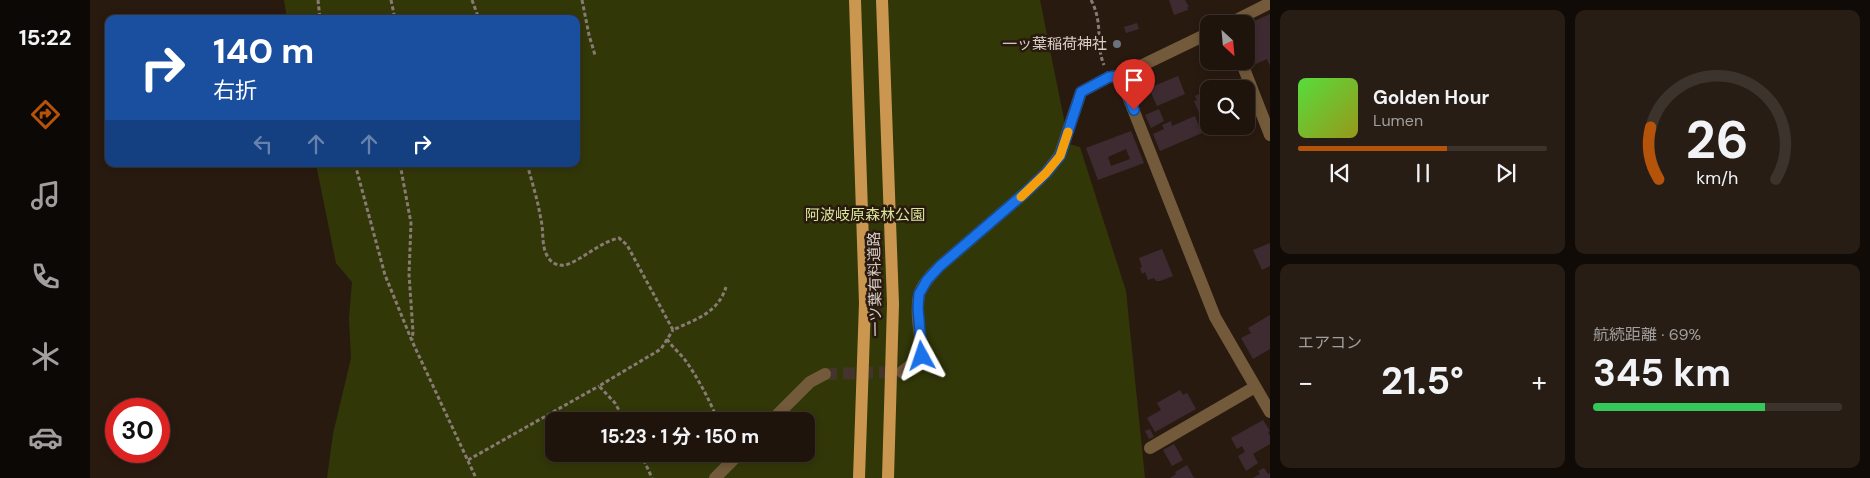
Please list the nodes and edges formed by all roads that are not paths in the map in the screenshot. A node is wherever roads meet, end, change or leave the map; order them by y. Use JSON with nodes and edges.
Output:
{"nodes":[{"id":1,"x":856,"y":0,"type":"edge"},
{"id":2,"x":882,"y":0,"type":"edge"},
{"id":3,"x":1270,"y":3,"type":"edge"},
{"id":4,"x":1246,"y":15,"type":"edge"},
{"id":5,"x":1200,"y":37,"type":"edge"},
{"id":6,"x":1244,"y":70,"type":"edge"},
{"id":7,"x":1115,"y":76,"type":"junction"},
{"id":8,"x":1270,"y":136,"type":"edge"},
{"id":9,"x":902,"y":372,"type":"tunnel mouth"},
{"id":10,"x":825,"y":374,"type":"tunnel mouth"},
{"id":11,"x":1255,"y":387,"type":"junction"},
{"id":12,"x":780,"y":412,"type":"edge"},
{"id":13,"x":1270,"y":412,"type":"edge"},
{"id":14,"x":1150,"y":448,"type":"dead end"},
{"id":15,"x":731,"y":462,"type":"edge"},
{"id":16,"x":889,"y":463,"type":"junction"},
{"id":17,"x":715,"y":478,"type":"edge"},
{"id":18,"x":858,"y":478,"type":"edge"},
{"id":19,"x":888,"y":478,"type":"edge"},
{"id":20,"x":895,"y":478,"type":"edge"}],
"edges":[{"from":1,"to":18,"type":"main road","name":"一ツ葉有料道路"},
{"from":2,"to":16,"type":"main road","name":"一ツ葉有料道路"},
{"from":3,"to":4,"type":"street"},
{"from":5,"to":7,"type":"street"},
{"from":6,"to":8,"type":"street"},
{"from":7,"to":9,"type":"street"},
{"from":7,"to":11,"type":"street"},
{"from":10,"to":12,"type":"street"},
{"from":11,"to":13,"type":"street"},
{"from":11,"to":14,"type":"street"},
{"from":15,"to":17,"type":"street"},
{"from":16,"to":19,"type":"main road","name":"一ツ葉有料道路"},
{"from":16,"to":20,"type":"main road"}]}
